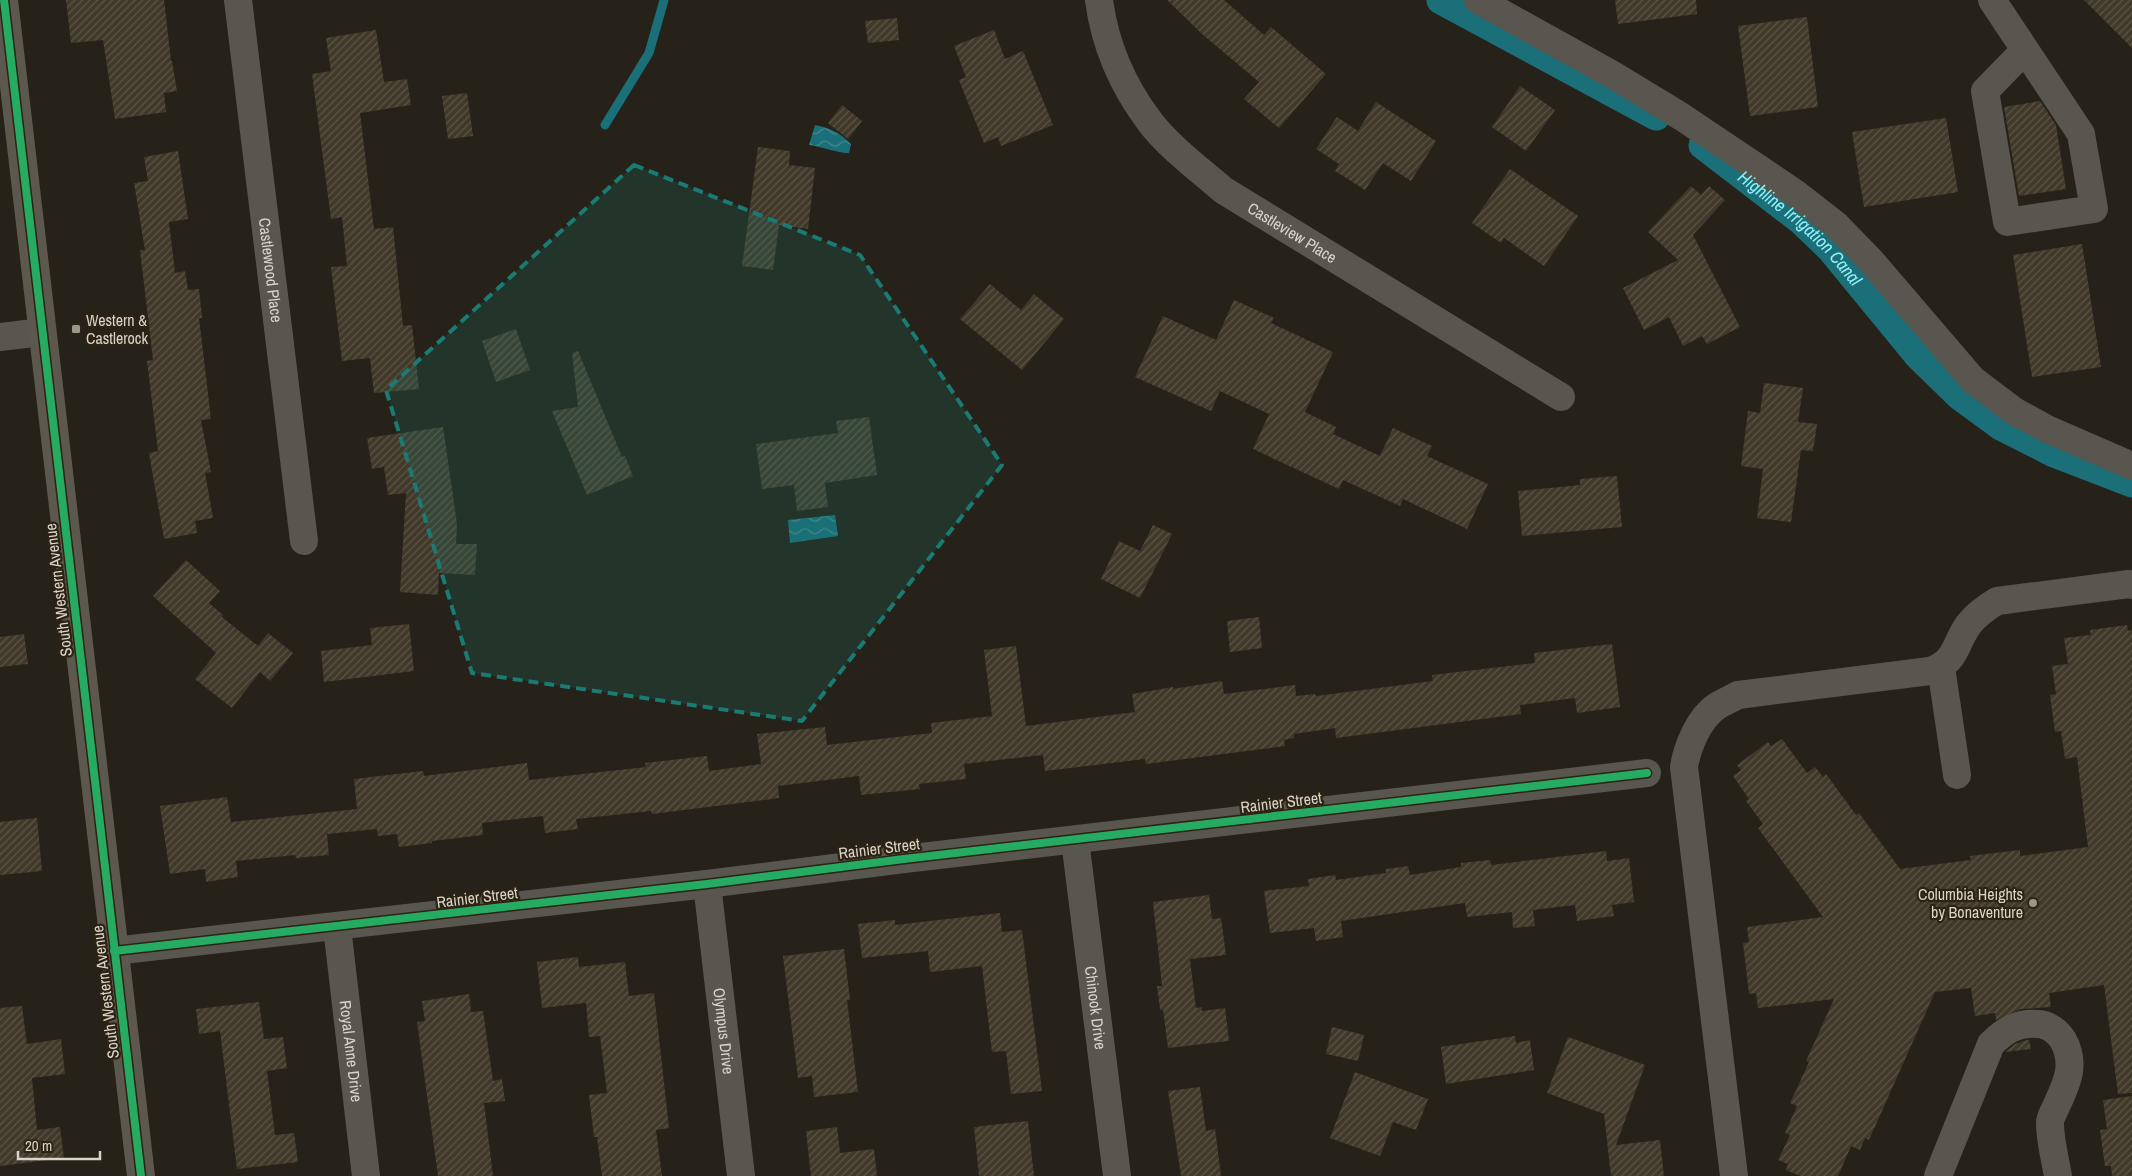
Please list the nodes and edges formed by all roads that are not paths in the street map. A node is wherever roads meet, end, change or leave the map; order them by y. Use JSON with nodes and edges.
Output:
{"nodes":[{"id":1,"x":4,"y":0,"type":"edge"},
{"id":2,"x":238,"y":0,"type":"edge"},
{"id":3,"x":1099,"y":0,"type":"edge"},
{"id":4,"x":1478,"y":0,"type":"edge"},
{"id":5,"x":1992,"y":0,"type":"edge"},
{"id":6,"x":2025,"y":50,"type":"junction"},
{"id":7,"x":42,"y":332,"type":"junction"},
{"id":8,"x":0,"y":337,"type":"edge"},
{"id":9,"x":1561,"y":397,"type":"dead end"},
{"id":10,"x":2132,"y":466,"type":"edge"},
{"id":11,"x":304,"y":541,"type":"dead end"},
{"id":12,"x":2132,"y":586,"type":"edge"},
{"id":13,"x":1941,"y":667,"type":"junction"},
{"id":14,"x":1647,"y":773,"type":"dead end"},
{"id":15,"x":1957,"y":775,"type":"dead end"},
{"id":16,"x":1075,"y":840,"type":"junction"},
{"id":17,"x":707,"y":884,"type":"junction"},
{"id":18,"x":337,"y":927,"type":"junction"},
{"id":19,"x":114,"y":951,"type":"junction"},
{"id":20,"x":141,"y":1176,"type":"edge"},
{"id":21,"x":366,"y":1176,"type":"edge"},
{"id":22,"x":741,"y":1176,"type":"edge"},
{"id":23,"x":1117,"y":1176,"type":"edge"},
{"id":24,"x":1734,"y":1176,"type":"edge"},
{"id":25,"x":1938,"y":1176,"type":"edge"},
{"id":26,"x":2058,"y":1176,"type":"edge"}],
"edges":[{"from":1,"to":7,"type":"main road","name":"South Western Avenue"},
{"from":2,"to":11,"type":"street","name":"Castlewood Place"},
{"from":3,"to":9,"type":"street","name":"Castleview Place"},
{"from":4,"to":10,"type":"street"},
{"from":5,"to":6,"type":"street"},
{"from":6,"to":6,"type":"street"},
{"from":7,"to":8,"type":"street"},
{"from":7,"to":19,"type":"main road","name":"South Western Avenue"},
{"from":12,"to":13,"type":"street"},
{"from":13,"to":15,"type":"street"},
{"from":13,"to":24,"type":"street"},
{"from":14,"to":16,"type":"street","name":"Rainier Street"},
{"from":16,"to":17,"type":"street","name":"Rainier Street"},
{"from":16,"to":23,"type":"street","name":"Chinook Drive"},
{"from":17,"to":18,"type":"street","name":"Rainier Street"},
{"from":17,"to":22,"type":"street","name":"Olympus Drive"},
{"from":18,"to":19,"type":"street","name":"Rainier Street"},
{"from":18,"to":21,"type":"street","name":"Royal Anne Drive"},
{"from":19,"to":20,"type":"main road","name":"South Western Avenue"},
{"from":25,"to":26,"type":"street"}]}
